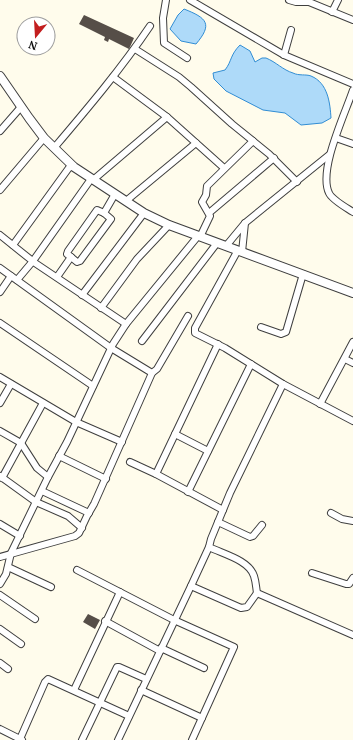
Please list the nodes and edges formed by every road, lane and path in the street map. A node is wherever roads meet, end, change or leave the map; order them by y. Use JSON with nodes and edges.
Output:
{"nodes":[{"id":1,"x":166,"y":0,"type":"edge"},
{"id":2,"x":190,"y":0,"type":"edge"},
{"id":3,"x":289,"y":0,"type":"edge"},
{"id":4,"x":338,"y":0,"type":"edge"},
{"id":5,"x":302,"y":1,"type":"edge"},
{"id":6,"x":332,"y":12,"type":"junction"},
{"id":7,"x":353,"y":20,"type":"edge"},
{"id":8,"x":150,"y":26,"type":"dead end"},
{"id":9,"x":291,"y":30,"type":"dead end"},
{"id":10,"x":135,"y":48,"type":"junction"},
{"id":11,"x":284,"y":55,"type":"junction"},
{"id":12,"x":187,"y":58,"type":"dead end"},
{"id":13,"x":0,"y":76,"type":"edge"},
{"id":14,"x":112,"y":77,"type":"junction"},
{"id":15,"x":353,"y":84,"type":"edge"},
{"id":16,"x":353,"y":90,"type":"edge"},
{"id":17,"x":21,"y":107,"type":"junction"},
{"id":18,"x":167,"y":117,"type":"junction"},
{"id":19,"x":0,"y":130,"type":"edge"},
{"id":20,"x":44,"y":138,"type":"junction"},
{"id":21,"x":336,"y":138,"type":"junction"},
{"id":22,"x":253,"y":140,"type":"junction"},
{"id":23,"x":196,"y":143,"type":"junction"},
{"id":24,"x":353,"y":144,"type":"edge"},
{"id":25,"x":54,"y":148,"type":"junction"},
{"id":26,"x":329,"y":156,"type":"junction"},
{"id":27,"x":274,"y":158,"type":"junction"},
{"id":28,"x":71,"y":165,"type":"junction"},
{"id":29,"x":224,"y":168,"type":"junction"},
{"id":30,"x":92,"y":180,"type":"junction"},
{"id":31,"x":297,"y":182,"type":"junction"},
{"id":32,"x":0,"y":190,"type":"edge"},
{"id":33,"x":115,"y":194,"type":"junction"},
{"id":34,"x":126,"y":201,"type":"junction"},
{"id":35,"x":353,"y":212,"type":"edge"},
{"id":36,"x":104,"y":213,"type":"junction"},
{"id":37,"x":144,"y":213,"type":"junction"},
{"id":38,"x":210,"y":213,"type":"junction"},
{"id":39,"x":245,"y":223,"type":"junction"},
{"id":40,"x":169,"y":225,"type":"junction"},
{"id":41,"x":0,"y":235,"type":"edge"},
{"id":42,"x":199,"y":236,"type":"junction"},
{"id":43,"x":217,"y":243,"type":"junction"},
{"id":44,"x":12,"y":245,"type":"junction"},
{"id":45,"x":226,"y":246,"type":"junction"},
{"id":46,"x":240,"y":251,"type":"junction"},
{"id":47,"x":71,"y":257,"type":"junction"},
{"id":48,"x":33,"y":261,"type":"junction"},
{"id":49,"x":0,"y":268,"type":"edge"},
{"id":50,"x":303,"y":274,"type":"junction"},
{"id":51,"x":11,"y":276,"type":"junction"},
{"id":52,"x":57,"y":277,"type":"junction"},
{"id":53,"x":17,"y":280,"type":"junction"},
{"id":54,"x":0,"y":292,"type":"edge"},
{"id":55,"x":353,"y":293,"type":"edge"},
{"id":56,"x":82,"y":295,"type":"junction"},
{"id":57,"x":101,"y":308,"type":"junction"},
{"id":58,"x":188,"y":316,"type":"dead end"},
{"id":59,"x":0,"y":323,"type":"edge"},
{"id":60,"x":126,"y":324,"type":"junction"},
{"id":61,"x":261,"y":327,"type":"dead end"},
{"id":62,"x":142,"y":341,"type":"dead end"},
{"id":63,"x":353,"y":342,"type":"edge"},
{"id":64,"x":218,"y":344,"type":"junction"},
{"id":65,"x":111,"y":348,"type":"junction"},
{"id":66,"x":345,"y":359,"type":"junction"},
{"id":67,"x":353,"y":363,"type":"edge"},
{"id":68,"x":251,"y":364,"type":"junction"},
{"id":69,"x":152,"y":373,"type":"junction"},
{"id":70,"x":0,"y":377,"type":"edge"},
{"id":71,"x":11,"y":384,"type":"junction"},
{"id":72,"x":283,"y":384,"type":"junction"},
{"id":73,"x":94,"y":386,"type":"junction"},
{"id":74,"x":0,"y":403,"type":"edge"},
{"id":75,"x":43,"y":403,"type":"junction"},
{"id":76,"x":320,"y":404,"type":"junction"},
{"id":77,"x":353,"y":421,"type":"edge"},
{"id":78,"x":76,"y":422,"type":"junction"},
{"id":79,"x":0,"y":431,"type":"edge"},
{"id":80,"x":175,"y":434,"type":"junction"},
{"id":81,"x":122,"y":442,"type":"junction"},
{"id":82,"x":21,"y":443,"type":"junction"},
{"id":83,"x":208,"y":451,"type":"junction"},
{"id":84,"x":59,"y":456,"type":"junction"},
{"id":85,"x":130,"y":462,"type":"dead end"},
{"id":86,"x":156,"y":474,"type":"junction"},
{"id":87,"x":1,"y":477,"type":"edge"},
{"id":88,"x":48,"y":477,"type":"junction"},
{"id":89,"x":106,"y":479,"type":"junction"},
{"id":90,"x":42,"y":491,"type":"junction"},
{"id":91,"x":188,"y":492,"type":"junction"},
{"id":92,"x":36,"y":502,"type":"junction"},
{"id":93,"x":223,"y":510,"type":"junction"},
{"id":94,"x":89,"y":513,"type":"junction"},
{"id":95,"x":330,"y":513,"type":"dead end"},
{"id":96,"x":353,"y":521,"type":"edge"},
{"id":97,"x":218,"y":522,"type":"junction"},
{"id":98,"x":0,"y":524,"type":"edge"},
{"id":99,"x":262,"y":524,"type":"dead end"},
{"id":100,"x":82,"y":528,"type":"junction"},
{"id":101,"x":20,"y":536,"type":"junction"},
{"id":102,"x":209,"y":547,"type":"junction"},
{"id":103,"x":11,"y":553,"type":"junction"},
{"id":104,"x":1,"y":556,"type":"edge"},
{"id":105,"x":8,"y":567,"type":"junction"},
{"id":106,"x":77,"y":570,"type":"dead end"},
{"id":107,"x":312,"y":572,"type":"dead end"},
{"id":108,"x":353,"y":578,"type":"edge"},
{"id":109,"x":0,"y":584,"type":"edge"},
{"id":110,"x":191,"y":586,"type":"junction"},
{"id":111,"x":51,"y":588,"type":"dead end"},
{"id":112,"x":120,"y":592,"type":"junction"},
{"id":113,"x":257,"y":593,"type":"junction"},
{"id":114,"x":0,"y":595,"type":"edge"},
{"id":115,"x":35,"y":619,"type":"dead end"},
{"id":116,"x":174,"y":620,"type":"junction"},
{"id":117,"x":105,"y":622,"type":"junction"},
{"id":118,"x":0,"y":629,"type":"edge"},
{"id":119,"x":353,"y":635,"type":"edge"},
{"id":120,"x":21,"y":644,"type":"dead end"},
{"id":121,"x":160,"y":649,"type":"junction"},
{"id":122,"x":0,"y":663,"type":"edge"},
{"id":123,"x":204,"y":668,"type":"dead end"},
{"id":124,"x":8,"y":669,"type":"dead end"},
{"id":125,"x":146,"y":679,"type":"junction"},
{"id":126,"x":74,"y":690,"type":"junction"},
{"id":127,"x":141,"y":690,"type":"junction"},
{"id":128,"x":101,"y":703,"type":"junction"},
{"id":129,"x":129,"y":716,"type":"junction"},
{"id":130,"x":202,"y":718,"type":"junction"},
{"id":131,"x":0,"y":729,"type":"edge"},
{"id":132,"x":21,"y":740,"type":"edge"},
{"id":133,"x":82,"y":740,"type":"edge"},
{"id":134,"x":118,"y":740,"type":"edge"},
{"id":135,"x":192,"y":740,"type":"edge"}],
"edges":[{"from":1,"to":12,"type":"street"},
{"from":2,"to":11,"type":"street"},
{"from":3,"to":5,"type":"street"},
{"from":4,"to":6,"type":"street"},
{"from":5,"to":6,"type":"street"},
{"from":6,"to":7,"type":"street"},
{"from":8,"to":10,"type":"street"},
{"from":9,"to":11,"type":"street"},
{"from":10,"to":14,"type":"street"},
{"from":10,"to":22,"type":"street"},
{"from":11,"to":15,"type":"street"},
{"from":13,"to":17,"type":"street"},
{"from":14,"to":18,"type":"street"},
{"from":14,"to":25,"type":"street"},
{"from":16,"to":21,"type":"street"},
{"from":17,"to":19,"type":"street"},
{"from":17,"to":20,"type":"street"},
{"from":18,"to":23,"type":"street"},
{"from":18,"to":30,"type":"street"},
{"from":20,"to":25,"type":"street"},
{"from":20,"to":32,"type":"street"},
{"from":21,"to":24,"type":"street"},
{"from":21,"to":26,"type":"street"},
{"from":22,"to":27,"type":"street"},
{"from":22,"to":29,"type":"street"},
{"from":23,"to":29,"type":"street"},
{"from":23,"to":34,"type":"street"},
{"from":25,"to":28,"type":"street"},
{"from":26,"to":31,"type":"street"},
{"from":26,"to":35,"type":"street"},
{"from":27,"to":31,"type":"street"},
{"from":27,"to":38,"type":"street"},
{"from":28,"to":30,"type":"street"},
{"from":28,"to":44,"type":"street"},
{"from":29,"to":38,"type":"street"},
{"from":30,"to":33,"type":"street"},
{"from":30,"to":48,"type":"street"},
{"from":31,"to":39,"type":"street"},
{"from":33,"to":34,"type":"street"},
{"from":33,"to":36,"type":"street"},
{"from":34,"to":37,"type":"street"},
{"from":36,"to":47,"type":"street"},
{"from":36,"to":47,"type":"street"},
{"from":37,"to":40,"type":"street"},
{"from":37,"to":56,"type":"street"},
{"from":38,"to":42,"type":"street"},
{"from":39,"to":45,"type":"street"},
{"from":39,"to":46,"type":"street"},
{"from":40,"to":42,"type":"street"},
{"from":40,"to":57,"type":"street"},
{"from":41,"to":44,"type":"street"},
{"from":42,"to":43,"type":"street"},
{"from":42,"to":60,"type":"street"},
{"from":43,"to":45,"type":"street"},
{"from":43,"to":62,"type":"street"},
{"from":44,"to":48,"type":"street"},
{"from":45,"to":46,"type":"street"},
{"from":46,"to":50,"type":"street"},
{"from":46,"to":64,"type":"street"},
{"from":47,"to":52,"type":"street"},
{"from":48,"to":52,"type":"street"},
{"from":48,"to":53,"type":"street"},
{"from":49,"to":51,"type":"street"},
{"from":50,"to":55,"type":"street"},
{"from":50,"to":61,"type":"street"},
{"from":51,"to":53,"type":"street"},
{"from":51,"to":54,"type":"street"},
{"from":52,"to":56,"type":"street"},
{"from":53,"to":65,"type":"street"},
{"from":56,"to":57,"type":"street"},
{"from":57,"to":60,"type":"street"},
{"from":58,"to":69,"type":"street"},
{"from":59,"to":73,"type":"street"},
{"from":60,"to":65,"type":"street"},
{"from":63,"to":66,"type":"street"},
{"from":64,"to":68,"type":"street"},
{"from":64,"to":80,"type":"street"},
{"from":65,"to":69,"type":"street"},
{"from":65,"to":73,"type":"street"},
{"from":66,"to":67,"type":"street"},
{"from":66,"to":76,"type":"street"},
{"from":68,"to":72,"type":"street"},
{"from":68,"to":83,"type":"street"},
{"from":69,"to":81,"type":"street"},
{"from":70,"to":71,"type":"street"},
{"from":71,"to":74,"type":"street"},
{"from":71,"to":75,"type":"street"},
{"from":72,"to":76,"type":"street"},
{"from":72,"to":93,"type":"street"},
{"from":73,"to":78,"type":"street"},
{"from":75,"to":78,"type":"street"},
{"from":75,"to":82,"type":"street"},
{"from":76,"to":77,"type":"street"},
{"from":78,"to":81,"type":"street"},
{"from":78,"to":84,"type":"street"},
{"from":79,"to":82,"type":"street"},
{"from":80,"to":83,"type":"street"},
{"from":80,"to":86,"type":"street"},
{"from":81,"to":89,"type":"street"},
{"from":82,"to":87,"type":"street"},
{"from":82,"to":88,"type":"street"},
{"from":83,"to":91,"type":"street"},
{"from":84,"to":88,"type":"street"},
{"from":84,"to":89,"type":"street"},
{"from":85,"to":86,"type":"street"},
{"from":86,"to":91,"type":"street"},
{"from":87,"to":92,"type":"street"},
{"from":88,"to":90,"type":"street"},
{"from":89,"to":94,"type":"street"},
{"from":90,"to":92,"type":"street"},
{"from":90,"to":94,"type":"street"},
{"from":91,"to":93,"type":"street"},
{"from":92,"to":100,"type":"street"},
{"from":92,"to":101,"type":"street"},
{"from":93,"to":97,"type":"street"},
{"from":94,"to":100,"type":"street"},
{"from":95,"to":96,"type":"street"},
{"from":97,"to":99,"type":"street"},
{"from":97,"to":102,"type":"street"},
{"from":98,"to":101,"type":"street"},
{"from":100,"to":103,"type":"street"},
{"from":101,"to":103,"type":"street"},
{"from":102,"to":110,"type":"street"},
{"from":102,"to":113,"type":"street"},
{"from":103,"to":104,"type":"street"},
{"from":103,"to":105,"type":"street"},
{"from":105,"to":109,"type":"street"},
{"from":105,"to":111,"type":"street"},
{"from":106,"to":112,"type":"street"},
{"from":107,"to":108,"type":"street"},
{"from":110,"to":113,"type":"street"},
{"from":110,"to":116,"type":"street"},
{"from":112,"to":116,"type":"street"},
{"from":112,"to":117,"type":"street"},
{"from":113,"to":119,"type":"street"},
{"from":114,"to":115,"type":"street"},
{"from":116,"to":121,"type":"street"},
{"from":116,"to":130,"type":"street"},
{"from":117,"to":121,"type":"street"},
{"from":117,"to":126,"type":"street"},
{"from":118,"to":120,"type":"street"},
{"from":121,"to":123,"type":"street"},
{"from":121,"to":125,"type":"street"},
{"from":122,"to":124,"type":"street"},
{"from":125,"to":127,"type":"street"},
{"from":125,"to":128,"type":"street"},
{"from":126,"to":128,"type":"street"},
{"from":126,"to":132,"type":"street"},
{"from":127,"to":129,"type":"street"},
{"from":127,"to":130,"type":"street"},
{"from":128,"to":129,"type":"street"},
{"from":128,"to":133,"type":"street"},
{"from":129,"to":134,"type":"street"},
{"from":130,"to":135,"type":"street"},
{"from":131,"to":132,"type":"street"}]}
